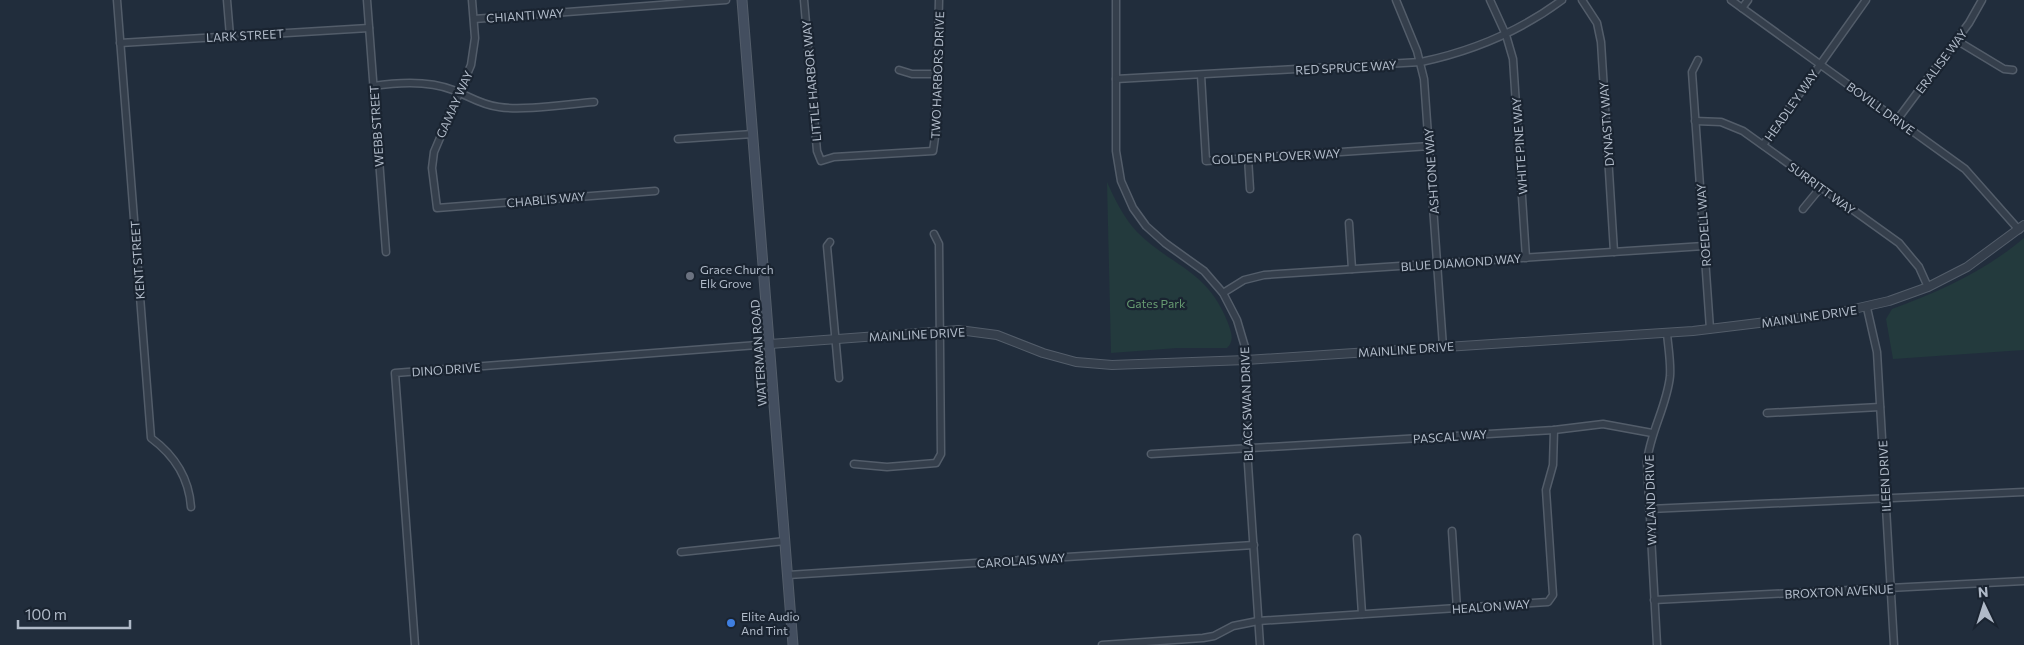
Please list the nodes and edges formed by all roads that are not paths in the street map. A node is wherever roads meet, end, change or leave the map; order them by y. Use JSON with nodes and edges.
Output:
{"nodes":[{"id":1,"x":117,"y":0,"type":"edge"},
{"id":2,"x":228,"y":0,"type":"edge"},
{"id":3,"x":367,"y":0,"type":"edge"},
{"id":4,"x":472,"y":0,"type":"edge"},
{"id":5,"x":726,"y":0,"type":"edge"},
{"id":6,"x":742,"y":0,"type":"edge"},
{"id":7,"x":804,"y":0,"type":"edge"},
{"id":8,"x":939,"y":0,"type":"edge"},
{"id":9,"x":1116,"y":0,"type":"edge"},
{"id":10,"x":1396,"y":0,"type":"edge"},
{"id":11,"x":1490,"y":0,"type":"edge"},
{"id":12,"x":1562,"y":0,"type":"edge"},
{"id":13,"x":1582,"y":0,"type":"edge"},
{"id":14,"x":1731,"y":0,"type":"edge"},
{"id":15,"x":1748,"y":0,"type":"edge"},
{"id":16,"x":1866,"y":0,"type":"edge"},
{"id":17,"x":1982,"y":0,"type":"edge"},
{"id":18,"x":1742,"y":8,"type":"junction"},
{"id":19,"x":474,"y":19,"type":"junction"},
{"id":20,"x":369,"y":28,"type":"junction"},
{"id":21,"x":1506,"y":35,"type":"junction"},
{"id":22,"x":230,"y":36,"type":"junction"},
{"id":23,"x":1956,"y":40,"type":"junction"},
{"id":24,"x":120,"y":43,"type":"junction"},
{"id":25,"x":1698,"y":60,"type":"dead end"},
{"id":26,"x":1421,"y":62,"type":"junction"},
{"id":27,"x":1820,"y":64,"type":"junction"},
{"id":28,"x":899,"y":70,"type":"dead end"},
{"id":29,"x":2013,"y":70,"type":"dead end"},
{"id":30,"x":938,"y":74,"type":"junction"},
{"id":31,"x":1200,"y":75,"type":"junction"},
{"id":32,"x":1116,"y":79,"type":"junction"},
{"id":33,"x":373,"y":86,"type":"junction"},
{"id":34,"x":460,"y":94,"type":"junction"},
{"id":35,"x":594,"y":102,"type":"dead end"},
{"id":36,"x":1897,"y":120,"type":"junction"},
{"id":37,"x":1695,"y":121,"type":"junction"},
{"id":38,"x":753,"y":134,"type":"junction"},
{"id":39,"x":678,"y":139,"type":"dead end"},
{"id":40,"x":1763,"y":145,"type":"junction"},
{"id":41,"x":1430,"y":146,"type":"junction"},
{"id":42,"x":933,"y":151,"type":"joint"},
{"id":43,"x":1248,"y":158,"type":"junction"},
{"id":44,"x":1821,"y":187,"type":"junction"},
{"id":45,"x":1250,"y":189,"type":"dead end"},
{"id":46,"x":655,"y":191,"type":"dead end"},
{"id":47,"x":437,"y":208,"type":"joint"},
{"id":48,"x":1803,"y":209,"type":"dead end"},
{"id":49,"x":1349,"y":223,"type":"dead end"},
{"id":50,"x":2022,"y":227,"type":"edge"},
{"id":51,"x":934,"y":234,"type":"dead end"},
{"id":52,"x":830,"y":242,"type":"dead end"},
{"id":53,"x":1704,"y":246,"type":"junction"},
{"id":54,"x":386,"y":252,"type":"dead end"},
{"id":55,"x":1614,"y":252,"type":"junction"},
{"id":56,"x":1526,"y":258,"type":"junction"},
{"id":57,"x":1438,"y":264,"type":"junction"},
{"id":58,"x":1352,"y":269,"type":"junction"},
{"id":59,"x":1928,"y":287,"type":"junction"},
{"id":60,"x":1223,"y":293,"type":"junction"},
{"id":61,"x":1867,"y":308,"type":"junction"},
{"id":62,"x":1710,"y":329,"type":"junction"},
{"id":63,"x":941,"y":331,"type":"junction"},
{"id":64,"x":1667,"y":333,"type":"junction"},
{"id":65,"x":835,"y":339,"type":"junction"},
{"id":66,"x":770,"y":344,"type":"junction"},
{"id":67,"x":1443,"y":347,"type":"junction"},
{"id":68,"x":1246,"y":360,"type":"junction"},
{"id":69,"x":839,"y":378,"type":"dead end"},
{"id":70,"x":1880,"y":407,"type":"junction"},
{"id":71,"x":1767,"y":413,"type":"dead end"},
{"id":72,"x":1554,"y":430,"type":"junction"},
{"id":73,"x":1652,"y":434,"type":"junction"},
{"id":74,"x":1247,"y":449,"type":"junction"},
{"id":75,"x":1151,"y":454,"type":"dead end"},
{"id":76,"x":854,"y":464,"type":"dead end"},
{"id":77,"x":2024,"y":492,"type":"edge"},
{"id":78,"x":1886,"y":499,"type":"junction"},
{"id":79,"x":191,"y":507,"type":"dead end"},
{"id":80,"x":1649,"y":509,"type":"junction"},
{"id":81,"x":1452,"y":531,"type":"dead end"},
{"id":82,"x":1357,"y":538,"type":"dead end"},
{"id":83,"x":785,"y":541,"type":"junction"},
{"id":84,"x":1254,"y":545,"type":"junction"},
{"id":85,"x":681,"y":552,"type":"dead end"},
{"id":86,"x":788,"y":575,"type":"junction"},
{"id":87,"x":2024,"y":581,"type":"edge"},
{"id":88,"x":1891,"y":588,"type":"junction"},
{"id":89,"x":1654,"y":600,"type":"junction"},
{"id":90,"x":1457,"y":609,"type":"junction"},
{"id":91,"x":1362,"y":614,"type":"junction"},
{"id":92,"x":1258,"y":621,"type":"junction"},
{"id":93,"x":1657,"y":643,"type":"edge"},
{"id":94,"x":415,"y":645,"type":"edge"},
{"id":95,"x":793,"y":645,"type":"edge"},
{"id":96,"x":1102,"y":645,"type":"edge"},
{"id":97,"x":1260,"y":645,"type":"edge"},
{"id":98,"x":1894,"y":645,"type":"edge"}],
"edges":[{"from":1,"to":24,"type":"street","name":"KENT STREET"},
{"from":2,"to":22,"type":"street"},
{"from":3,"to":20,"type":"street","name":"WEBB STREET"},
{"from":4,"to":19,"type":"street","name":"GAMAY WAY"},
{"from":5,"to":19,"type":"street","name":"CHIANTI WAY"},
{"from":6,"to":38,"type":"main road","name":"WATERMAN ROAD"},
{"from":7,"to":42,"type":"street","name":"LITTLE HARBOR WAY"},
{"from":8,"to":30,"type":"street","name":"TWO HARBORS DRIVE"},
{"from":9,"to":32,"type":"street","name":"BLACK SWAN DRIVE"},
{"from":10,"to":26,"type":"street","name":"ASHTONE WAY"},
{"from":11,"to":21,"type":"street","name":"WHITE PINE WAY"},
{"from":12,"to":21,"type":"street","name":"RED SPRUCE WAY"},
{"from":13,"to":55,"type":"street","name":"DYNASTY WAY"},
{"from":14,"to":18,"type":"street","name":"BOVILL DRIVE"},
{"from":15,"to":18,"type":"street"},
{"from":16,"to":27,"type":"street","name":"HEADLEY WAY"},
{"from":17,"to":23,"type":"street","name":"ERALISE WAY"},
{"from":18,"to":27,"type":"street","name":"BOVILL DRIVE"},
{"from":19,"to":34,"type":"street","name":"GAMAY WAY"},
{"from":20,"to":22,"type":"street","name":"LARK STREET"},
{"from":20,"to":33,"type":"street","name":"WEBB STREET"},
{"from":21,"to":26,"type":"street","name":"RED SPRUCE WAY"},
{"from":21,"to":56,"type":"street","name":"WHITE PINE WAY"},
{"from":22,"to":24,"type":"street","name":"LARK STREET"},
{"from":23,"to":29,"type":"street"},
{"from":23,"to":36,"type":"street","name":"ERALISE WAY"},
{"from":24,"to":79,"type":"street","name":"KENT STREET"},
{"from":25,"to":37,"type":"street","name":"ROEDELL WAY"},
{"from":26,"to":31,"type":"street","name":"RED SPRUCE WAY"},
{"from":26,"to":41,"type":"street","name":"ASHTONE WAY"},
{"from":27,"to":36,"type":"street","name":"BOVILL DRIVE"},
{"from":27,"to":40,"type":"street","name":"HEADLEY WAY"},
{"from":28,"to":30,"type":"street"},
{"from":30,"to":42,"type":"street","name":"TWO HARBORS DRIVE"},
{"from":31,"to":32,"type":"street","name":"RED SPRUCE WAY"},
{"from":31,"to":43,"type":"street","name":"GOLDEN PLOVER WAY"},
{"from":32,"to":60,"type":"street","name":"BLACK SWAN DRIVE"},
{"from":33,"to":34,"type":"street"},
{"from":33,"to":54,"type":"street","name":"WEBB STREET"},
{"from":34,"to":35,"type":"street"},
{"from":34,"to":47,"type":"street","name":"GAMAY WAY"},
{"from":36,"to":50,"type":"street","name":"BOVILL DRIVE"},
{"from":37,"to":40,"type":"street","name":"SURRITT WAY"},
{"from":37,"to":53,"type":"street","name":"ROEDELL WAY"},
{"from":38,"to":39,"type":"street"},
{"from":38,"to":66,"type":"main road","name":"WATERMAN ROAD"},
{"from":40,"to":44,"type":"street","name":"SURRITT WAY"},
{"from":41,"to":43,"type":"street","name":"GOLDEN PLOVER WAY"},
{"from":41,"to":57,"type":"street","name":"ASHTONE WAY"},
{"from":43,"to":45,"type":"street"},
{"from":44,"to":48,"type":"street"},
{"from":44,"to":59,"type":"street","name":"SURRITT WAY"},
{"from":46,"to":47,"type":"street","name":"CHABLIS WAY"},
{"from":49,"to":58,"type":"street"},
{"from":50,"to":59,"type":"street","name":"MAINLINE DRIVE"},
{"from":51,"to":63,"type":"street"},
{"from":52,"to":65,"type":"street"},
{"from":53,"to":55,"type":"street","name":"BLUE DIAMOND WAY"},
{"from":53,"to":62,"type":"street","name":"ROEDELL WAY"},
{"from":55,"to":56,"type":"street","name":"BLUE DIAMOND WAY"},
{"from":56,"to":57,"type":"street","name":"BLUE DIAMOND WAY"},
{"from":57,"to":58,"type":"street","name":"BLUE DIAMOND WAY"},
{"from":57,"to":67,"type":"street","name":"ASHTONE WAY"},
{"from":58,"to":60,"type":"street","name":"BLUE DIAMOND WAY"},
{"from":59,"to":61,"type":"street","name":"MAINLINE DRIVE"},
{"from":60,"to":68,"type":"street","name":"BLACK SWAN DRIVE"},
{"from":61,"to":62,"type":"street","name":"MAINLINE DRIVE"},
{"from":61,"to":70,"type":"street","name":"ILEEN DRIVE"},
{"from":62,"to":64,"type":"street","name":"MAINLINE DRIVE"},
{"from":63,"to":65,"type":"street","name":"MAINLINE DRIVE"},
{"from":63,"to":68,"type":"street","name":"MAINLINE DRIVE"},
{"from":63,"to":76,"type":"street"},
{"from":64,"to":67,"type":"street","name":"MAINLINE DRIVE"},
{"from":64,"to":73,"type":"street","name":"WYLAND DRIVE"},
{"from":65,"to":66,"type":"street","name":"MAINLINE DRIVE"},
{"from":65,"to":69,"type":"street"},
{"from":66,"to":83,"type":"main road","name":"WATERMAN ROAD"},
{"from":66,"to":94,"type":"street","name":"DINO DRIVE"},
{"from":67,"to":68,"type":"street","name":"MAINLINE DRIVE"},
{"from":68,"to":74,"type":"street","name":"BLACK SWAN DRIVE"},
{"from":70,"to":71,"type":"street"},
{"from":70,"to":78,"type":"street","name":"ILEEN DRIVE"},
{"from":72,"to":73,"type":"street","name":"PASCAL WAY"},
{"from":72,"to":74,"type":"street","name":"PASCAL WAY"},
{"from":72,"to":90,"type":"street","name":"HEALON WAY"},
{"from":73,"to":80,"type":"street","name":"WYLAND DRIVE"},
{"from":74,"to":75,"type":"street","name":"PASCAL WAY"},
{"from":74,"to":84,"type":"street","name":"BLACK SWAN DRIVE"},
{"from":77,"to":78,"type":"street"},
{"from":78,"to":80,"type":"street"},
{"from":78,"to":88,"type":"street","name":"ILEEN DRIVE"},
{"from":80,"to":89,"type":"street","name":"WYLAND DRIVE"},
{"from":81,"to":90,"type":"street"},
{"from":82,"to":91,"type":"street"},
{"from":83,"to":85,"type":"street"},
{"from":83,"to":86,"type":"main road","name":"WATERMAN ROAD"},
{"from":84,"to":86,"type":"street","name":"CAROLAIS WAY"},
{"from":84,"to":92,"type":"street","name":"BLACK SWAN DRIVE"},
{"from":86,"to":95,"type":"main road","name":"WATERMAN ROAD"},
{"from":87,"to":88,"type":"street","name":"BROXTON AVENUE"},
{"from":88,"to":89,"type":"street","name":"BROXTON AVENUE"},
{"from":88,"to":98,"type":"street","name":"ILEEN DRIVE"},
{"from":89,"to":93,"type":"street","name":"WYLAND DRIVE"},
{"from":90,"to":91,"type":"street","name":"HEALON WAY"},
{"from":91,"to":92,"type":"street","name":"HEALON WAY"},
{"from":92,"to":96,"type":"street","name":"HEALON WAY"},
{"from":92,"to":97,"type":"street","name":"BLACK SWAN DRIVE"}]}
